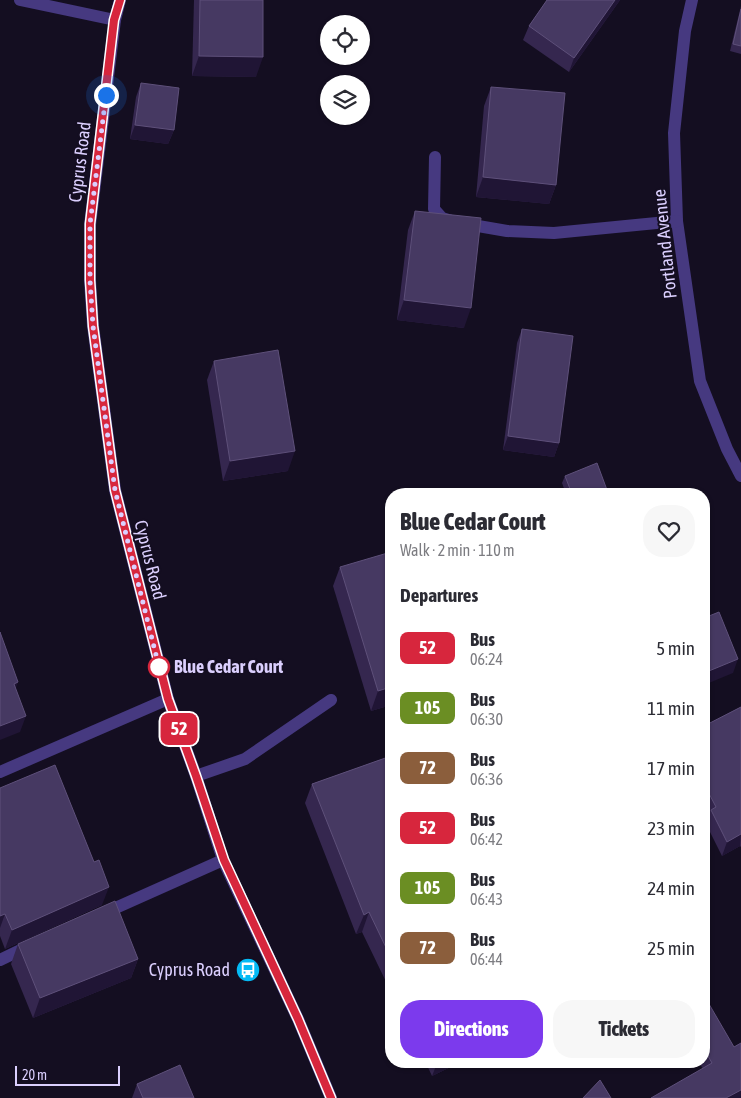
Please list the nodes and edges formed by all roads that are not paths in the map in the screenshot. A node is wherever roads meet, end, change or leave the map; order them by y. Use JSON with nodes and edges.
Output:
{"nodes":[{"id":1,"x":20,"y":0,"type":"edge"},
{"id":2,"x":120,"y":0,"type":"edge"},
{"id":3,"x":692,"y":0,"type":"edge"},
{"id":4,"x":114,"y":20,"type":"junction"},
{"id":5,"x":434,"y":156,"type":"dead end"},
{"id":6,"x":677,"y":220,"type":"junction"},
{"id":7,"x":741,"y":476,"type":"edge"},
{"id":8,"x":168,"y":699,"type":"junction"},
{"id":9,"x":330,"y":700,"type":"dead end"},
{"id":10,"x":0,"y":772,"type":"edge"},
{"id":11,"x":196,"y":776,"type":"junction"},
{"id":12,"x":224,"y":860,"type":"junction"},
{"id":13,"x":89,"y":920,"type":"edge"},
{"id":14,"x":45,"y":940,"type":"edge"},
{"id":15,"x":0,"y":960,"type":"edge"},
{"id":16,"x":331,"y":1098,"type":"edge"}],
"edges":[{"from":1,"to":4,"type":"street"},
{"from":2,"to":4,"type":"street","name":"Cyprus Road"},
{"from":3,"to":6,"type":"street","name":"Portland Avenue"},
{"from":4,"to":8,"type":"street","name":"Cyprus Road"},
{"from":5,"to":6,"type":"street"},
{"from":6,"to":7,"type":"street","name":"Portland Avenue"},
{"from":8,"to":10,"type":"street"},
{"from":8,"to":11,"type":"street","name":"Cyprus Road"},
{"from":9,"to":11,"type":"street"},
{"from":11,"to":12,"type":"street","name":"Cyprus Road"},
{"from":12,"to":13,"type":"street"},
{"from":12,"to":16,"type":"street","name":"Cyprus Road"},
{"from":14,"to":15,"type":"street"}]}
